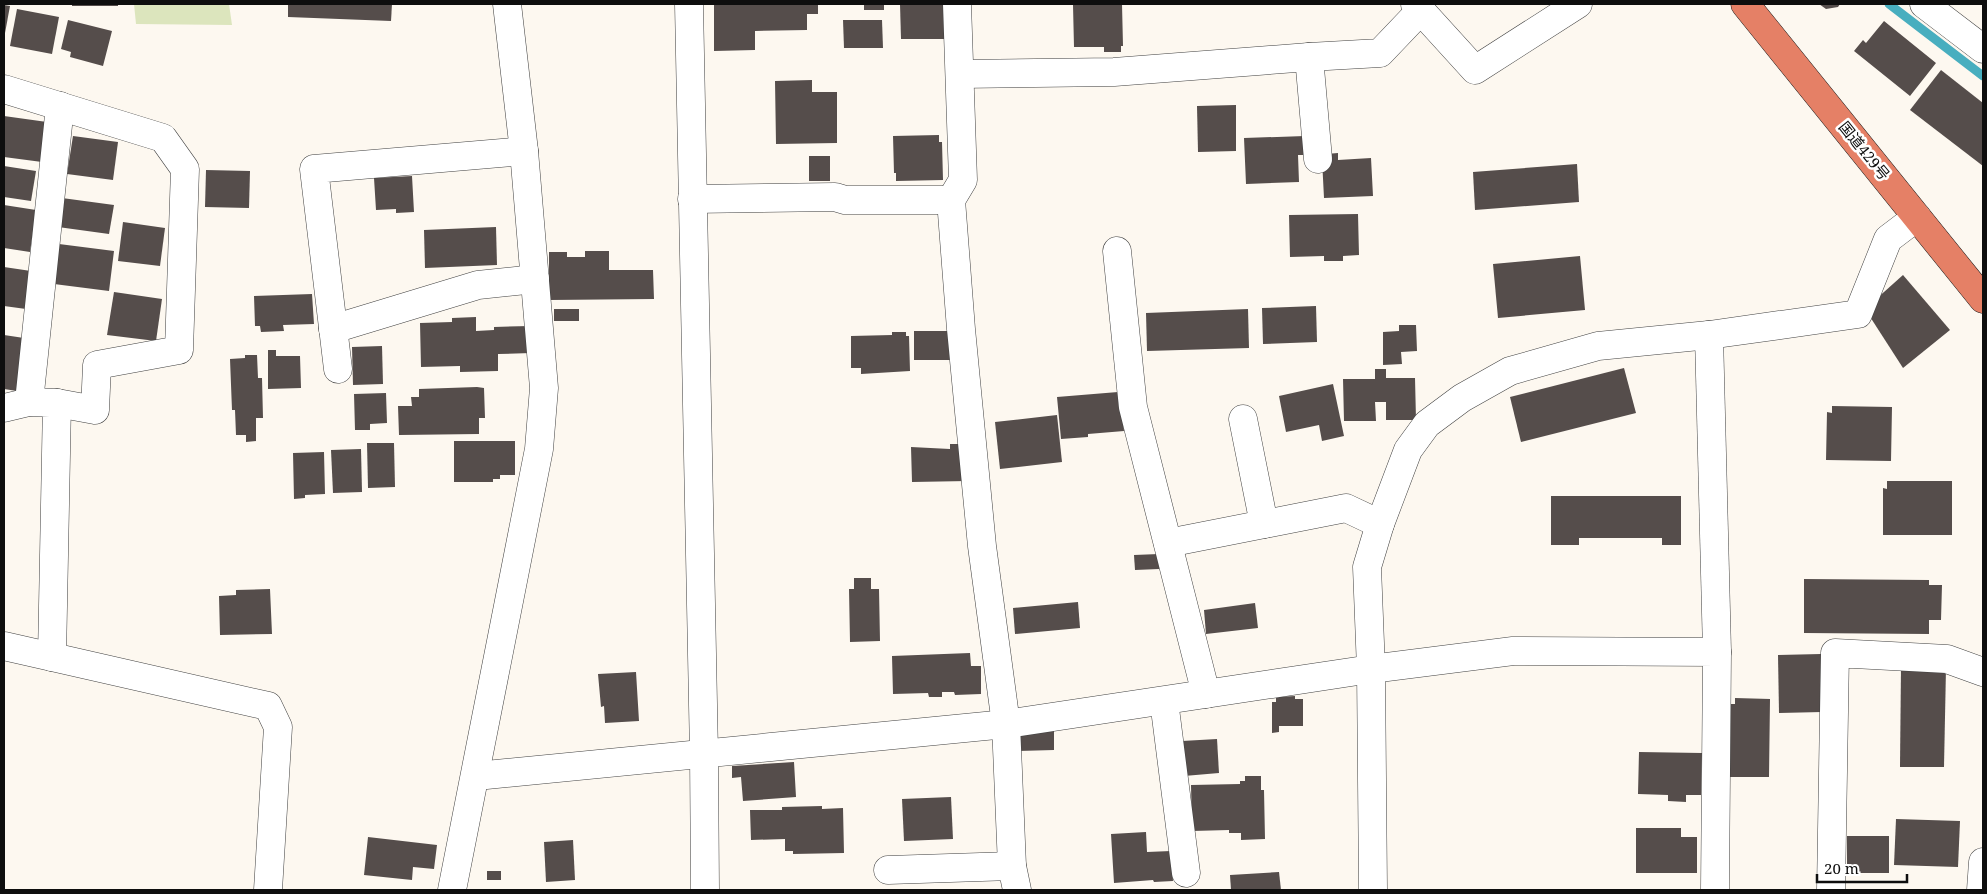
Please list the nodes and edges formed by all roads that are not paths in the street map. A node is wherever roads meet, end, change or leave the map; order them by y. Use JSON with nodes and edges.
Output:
{"nodes":[{"id":1,"x":507,"y":4,"type":"edge"},
{"id":2,"x":689,"y":4,"type":"edge"},
{"id":3,"x":957,"y":4,"type":"edge"},
{"id":4,"x":1578,"y":4,"type":"edge"},
{"id":5,"x":1745,"y":4,"type":"edge"},
{"id":6,"x":1924,"y":4,"type":"edge"},
{"id":7,"x":1418,"y":7,"type":"edge"},
{"id":8,"x":1983,"y":49,"type":"edge"},
{"id":9,"x":1309,"y":57,"type":"junction"},
{"id":10,"x":960,"y":74,"type":"junction"},
{"id":11,"x":4,"y":89,"type":"edge"},
{"id":12,"x":60,"y":106,"type":"junction"},
{"id":13,"x":524,"y":151,"type":"junction"},
{"id":14,"x":1318,"y":159,"type":"dead end"},
{"id":15,"x":692,"y":199,"type":"junction"},
{"id":16,"x":951,"y":200,"type":"junction"},
{"id":17,"x":1917,"y":217,"type":"junction"},
{"id":18,"x":1117,"y":251,"type":"dead end"},
{"id":19,"x":535,"y":279,"type":"junction"},
{"id":20,"x":1983,"y":299,"type":"edge"},
{"id":21,"x":333,"y":329,"type":"junction"},
{"id":22,"x":1709,"y":335,"type":"junction"},
{"id":23,"x":338,"y":369,"type":"dead end"},
{"id":24,"x":58,"y":403,"type":"junction"},
{"id":25,"x":16,"y":405,"type":"edge"},
{"id":26,"x":1243,"y":419,"type":"dead end"},
{"id":27,"x":1264,"y":524,"type":"junction"},
{"id":28,"x":1380,"y":524,"type":"junction"},
{"id":29,"x":1168,"y":542,"type":"junction"},
{"id":30,"x":4,"y":646,"type":"edge"},
{"id":31,"x":1717,"y":652,"type":"junction"},
{"id":32,"x":52,"y":657,"type":"junction"},
{"id":33,"x":1371,"y":669,"type":"junction"},
{"id":34,"x":1983,"y":672,"type":"edge"},
{"id":35,"x":1206,"y":694,"type":"junction"},
{"id":36,"x":1164,"y":701,"type":"junction"},
{"id":37,"x":1006,"y":724,"type":"junction"},
{"id":38,"x":704,"y":754,"type":"junction"},
{"id":39,"x":476,"y":776,"type":"junction"},
{"id":40,"x":1983,"y":862,"type":"edge"},
{"id":41,"x":888,"y":870,"type":"dead end"},
{"id":42,"x":1186,"y":874,"type":"dead end"},
{"id":43,"x":1014,"y":878,"type":"edge"},
{"id":44,"x":268,"y":890,"type":"edge"},
{"id":45,"x":452,"y":890,"type":"edge"},
{"id":46,"x":705,"y":890,"type":"edge"},
{"id":47,"x":1373,"y":890,"type":"edge"},
{"id":48,"x":1715,"y":890,"type":"edge"},
{"id":49,"x":1831,"y":890,"type":"edge"},
{"id":50,"x":1981,"y":890,"type":"edge"}],
"edges":[{"from":1,"to":13,"type":"street"},
{"from":2,"to":15,"type":"street"},
{"from":3,"to":10,"type":"street"},
{"from":4,"to":7,"type":"street"},
{"from":5,"to":17,"type":"highway","name":"国道429号"},
{"from":6,"to":8,"type":"street"},
{"from":7,"to":9,"type":"street"},
{"from":9,"to":10,"type":"street"},
{"from":9,"to":14,"type":"street"},
{"from":10,"to":16,"type":"street"},
{"from":11,"to":12,"type":"street"},
{"from":12,"to":24,"type":"street"},
{"from":12,"to":25,"type":"street"},
{"from":13,"to":19,"type":"street"},
{"from":13,"to":21,"type":"street"},
{"from":15,"to":16,"type":"street"},
{"from":15,"to":38,"type":"street"},
{"from":16,"to":37,"type":"street"},
{"from":17,"to":20,"type":"highway","name":"国道429号"},
{"from":17,"to":22,"type":"street"},
{"from":18,"to":29,"type":"street"},
{"from":19,"to":21,"type":"street"},
{"from":19,"to":39,"type":"street"},
{"from":21,"to":23,"type":"street"},
{"from":22,"to":28,"type":"street"},
{"from":22,"to":31,"type":"street"},
{"from":24,"to":25,"type":"street"},
{"from":24,"to":32,"type":"street"},
{"from":26,"to":27,"type":"street"},
{"from":27,"to":28,"type":"street"},
{"from":27,"to":29,"type":"street"},
{"from":28,"to":33,"type":"street"},
{"from":29,"to":35,"type":"street"},
{"from":30,"to":32,"type":"street"},
{"from":31,"to":33,"type":"street"},
{"from":31,"to":48,"type":"street"},
{"from":32,"to":44,"type":"street"},
{"from":33,"to":35,"type":"street"},
{"from":33,"to":47,"type":"street"},
{"from":34,"to":49,"type":"street"},
{"from":35,"to":36,"type":"street"},
{"from":36,"to":37,"type":"street"},
{"from":36,"to":42,"type":"street"},
{"from":37,"to":38,"type":"street"},
{"from":37,"to":43,"type":"street"},
{"from":38,"to":39,"type":"street"},
{"from":38,"to":46,"type":"street"},
{"from":39,"to":45,"type":"street"},
{"from":40,"to":50,"type":"street"},
{"from":41,"to":43,"type":"street"}]}
